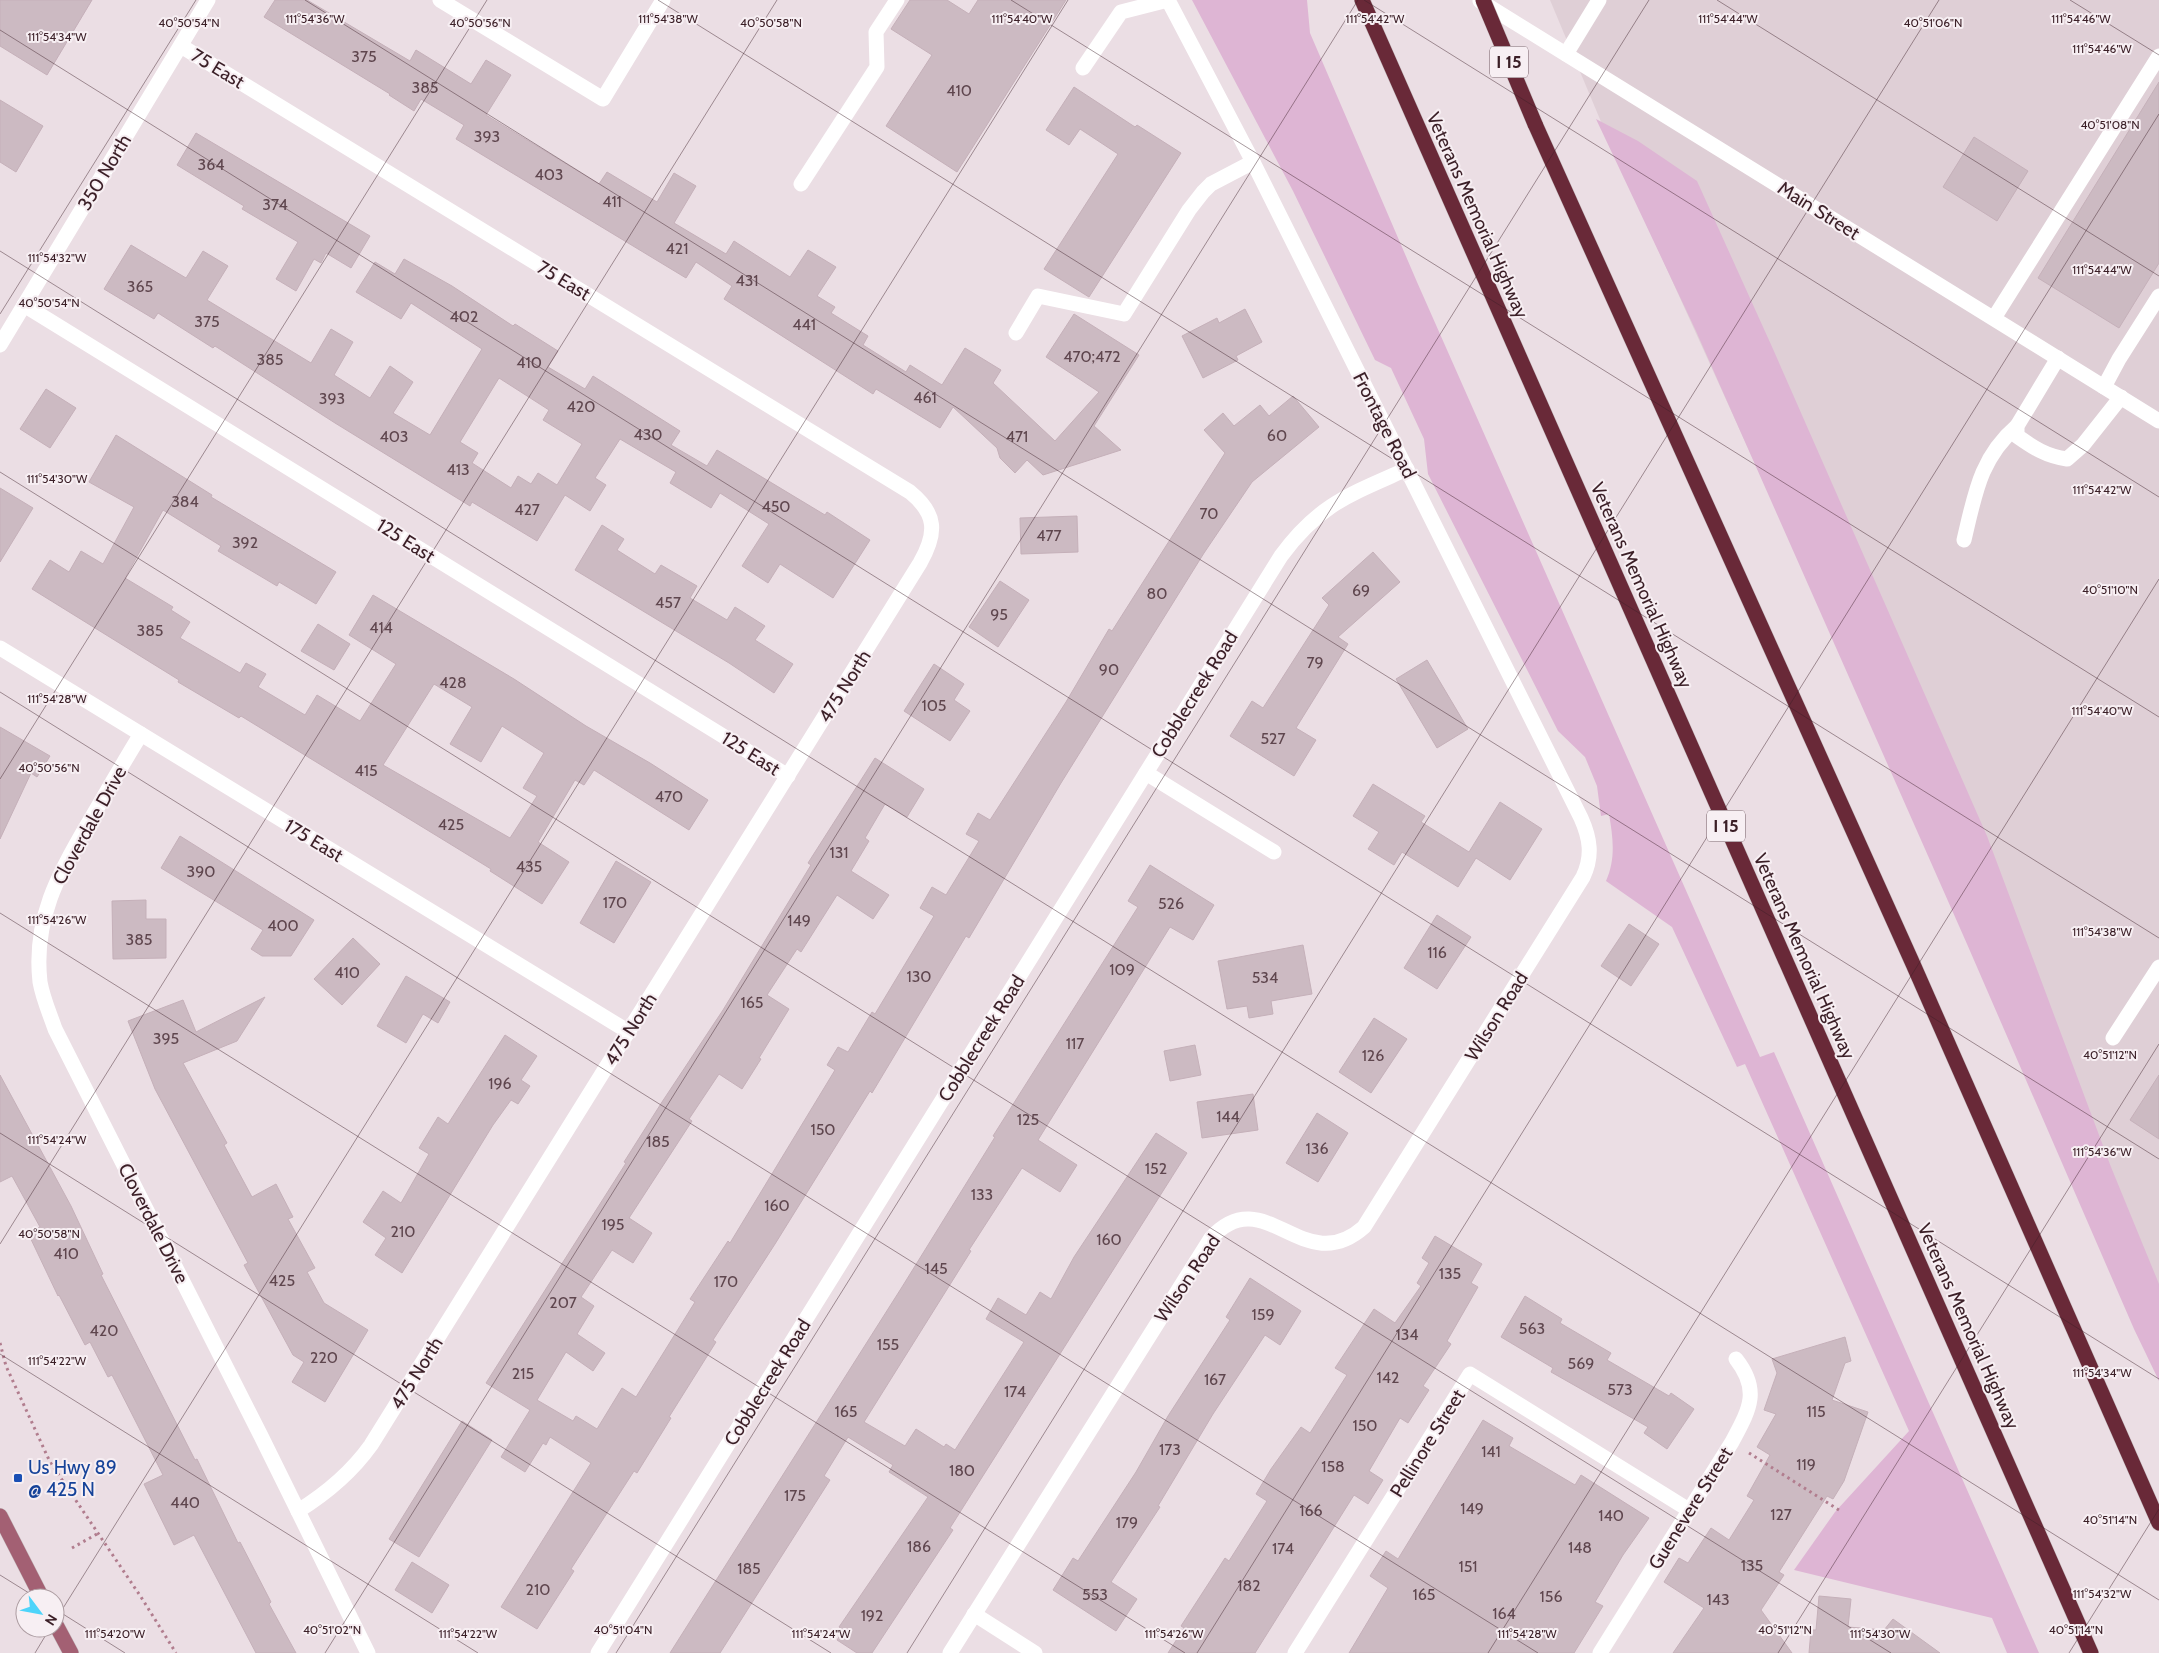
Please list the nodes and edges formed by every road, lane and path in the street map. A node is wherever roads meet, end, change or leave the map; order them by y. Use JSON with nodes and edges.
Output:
{"nodes":[{"id":1,"x":208,"y":0,"type":"edge"},
{"id":2,"x":440,"y":0,"type":"edge"},
{"id":3,"x":663,"y":0,"type":"edge"},
{"id":4,"x":897,"y":0,"type":"edge"},
{"id":5,"x":1168,"y":0,"type":"edge"},
{"id":6,"x":1362,"y":0,"type":"edge"},
{"id":7,"x":1478,"y":0,"type":"edge"},
{"id":8,"x":1483,"y":0,"type":"edge"},
{"id":9,"x":1599,"y":0,"type":"edge"},
{"id":10,"x":181,"y":46,"type":"junction"},
{"id":11,"x":1566,"y":54,"type":"junction"},
{"id":12,"x":2159,"y":56,"type":"edge"},
{"id":13,"x":1083,"y":68,"type":"dead end"},
{"id":14,"x":1252,"y":162,"type":"junction"},
{"id":15,"x":801,"y":184,"type":"dead end"},
{"id":16,"x":2159,"y":296,"type":"edge"},
{"id":17,"x":24,"y":305,"type":"junction"},
{"id":18,"x":1994,"y":318,"type":"junction"},
{"id":19,"x":1016,"y":333,"type":"dead end"},
{"id":20,"x":0,"y":345,"type":"edge"},
{"id":21,"x":2058,"y":358,"type":"junction"},
{"id":22,"x":2104,"y":387,"type":"junction"},
{"id":23,"x":2121,"y":397,"type":"junction"},
{"id":24,"x":2159,"y":421,"type":"edge"},
{"id":25,"x":2017,"y":426,"type":"junction"},
{"id":26,"x":1407,"y":469,"type":"junction"},
{"id":27,"x":932,"y":526,"type":"joint"},
{"id":28,"x":1964,"y":540,"type":"dead end"},
{"id":29,"x":0,"y":648,"type":"edge"},
{"id":30,"x":141,"y":734,"type":"junction"},
{"id":31,"x":1146,"y":772,"type":"junction"},
{"id":32,"x":788,"y":776,"type":"junction"},
{"id":33,"x":1274,"y":852,"type":"dead end"},
{"id":34,"x":1590,"y":854,"type":"joint"},
{"id":35,"x":2159,"y":967,"type":"edge"},
{"id":36,"x":629,"y":1032,"type":"junction"},
{"id":37,"x":2113,"y":1038,"type":"dead end"},
{"id":38,"x":0,"y":1343,"type":"edge"},
{"id":39,"x":1736,"y":1359,"type":"dead end"},
{"id":40,"x":1732,"y":1442,"type":"junction"},
{"id":41,"x":1689,"y":1510,"type":"junction"},
{"id":42,"x":1839,"y":1510,"type":"dead end"},
{"id":43,"x":298,"y":1511,"type":"junction"},
{"id":44,"x":2,"y":1523,"type":"edge"},
{"id":45,"x":2159,"y":1523,"type":"edge"},
{"id":46,"x":97,"y":1534,"type":"junction"},
{"id":47,"x":72,"y":1548,"type":"dead end"},
{"id":48,"x":37,"y":1588,"type":"edge"},
{"id":49,"x":974,"y":1614,"type":"junction"},
{"id":50,"x":63,"y":1638,"type":"edge"},
{"id":51,"x":71,"y":1653,"type":"edge"},
{"id":52,"x":176,"y":1653,"type":"edge"},
{"id":53,"x":368,"y":1653,"type":"edge"},
{"id":54,"x":598,"y":1653,"type":"edge"},
{"id":55,"x":950,"y":1653,"type":"edge"},
{"id":56,"x":1035,"y":1653,"type":"edge"},
{"id":57,"x":1296,"y":1653,"type":"edge"},
{"id":58,"x":1600,"y":1653,"type":"edge"},
{"id":59,"x":2091,"y":1653,"type":"edge"}],
"edges":[{"from":1,"to":10,"type":"street","name":"350 North"},
{"from":2,"to":3,"type":"street"},
{"from":4,"to":15,"type":"street"},
{"from":5,"to":13,"type":"street"},
{"from":5,"to":14,"type":"street","name":"Frontage Road"},
{"from":6,"to":59,"type":"highway","name":"Veterans Memorial Highway","number":"I 15"},
{"from":7,"to":11,"type":"street","name":"Main Street"},
{"from":8,"to":45,"type":"highway","number":"I 15","bridge":true},
{"from":9,"to":11,"type":"street"},
{"from":10,"to":17,"type":"street","name":"350 North"},
{"from":10,"to":27,"type":"street","name":"75 East"},
{"from":11,"to":18,"type":"street","name":"Main Street"},
{"from":12,"to":18,"type":"street"},
{"from":14,"to":19,"type":"street"},
{"from":14,"to":26,"type":"street","name":"Frontage Road"},
{"from":16,"to":22,"type":"street"},
{"from":17,"to":20,"type":"street","name":"350 North"},
{"from":17,"to":32,"type":"street","name":"125 East"},
{"from":18,"to":21,"type":"street","name":"Main Street"},
{"from":21,"to":22,"type":"street","name":"Main Street"},
{"from":21,"to":25,"type":"street"},
{"from":22,"to":23,"type":"street","name":"Main Street"},
{"from":23,"to":24,"type":"street","name":"Main Street"},
{"from":23,"to":25,"type":"street"},
{"from":25,"to":28,"type":"street"},
{"from":26,"to":31,"type":"street","name":"Cobblecreek Road"},
{"from":26,"to":34,"type":"street","name":"Frontage Road"},
{"from":27,"to":32,"type":"street","name":"475 North"},
{"from":29,"to":30,"type":"street","name":"175 East"},
{"from":30,"to":36,"type":"street","name":"175 East"},
{"from":30,"to":43,"type":"street","name":"Cloverdale Drive"},
{"from":31,"to":33,"type":"street"},
{"from":31,"to":54,"type":"street","name":"Cobblecreek Road"},
{"from":32,"to":36,"type":"street","name":"475 North"},
{"from":34,"to":49,"type":"street","name":"Wilson Road"},
{"from":35,"to":37,"type":"street"},
{"from":36,"to":43,"type":"street","name":"475 North"},
{"from":38,"to":46,"type":"path"},
{"from":39,"to":40,"type":"street","name":"Guenevere Street"},
{"from":40,"to":41,"type":"street","name":"Guenevere Street"},
{"from":40,"to":42,"type":"path"},
{"from":41,"to":57,"type":"street","name":"Pellinore Street"},
{"from":41,"to":58,"type":"street","name":"Guenevere Street"},
{"from":43,"to":53,"type":"street","name":"Cloverdale Drive"},
{"from":44,"to":48,"type":"main road"},
{"from":46,"to":47,"type":"path"},
{"from":46,"to":52,"type":"path"},
{"from":49,"to":55,"type":"street","name":"Wilson Road"},
{"from":49,"to":56,"type":"street"},
{"from":50,"to":51,"type":"main road"}]}
